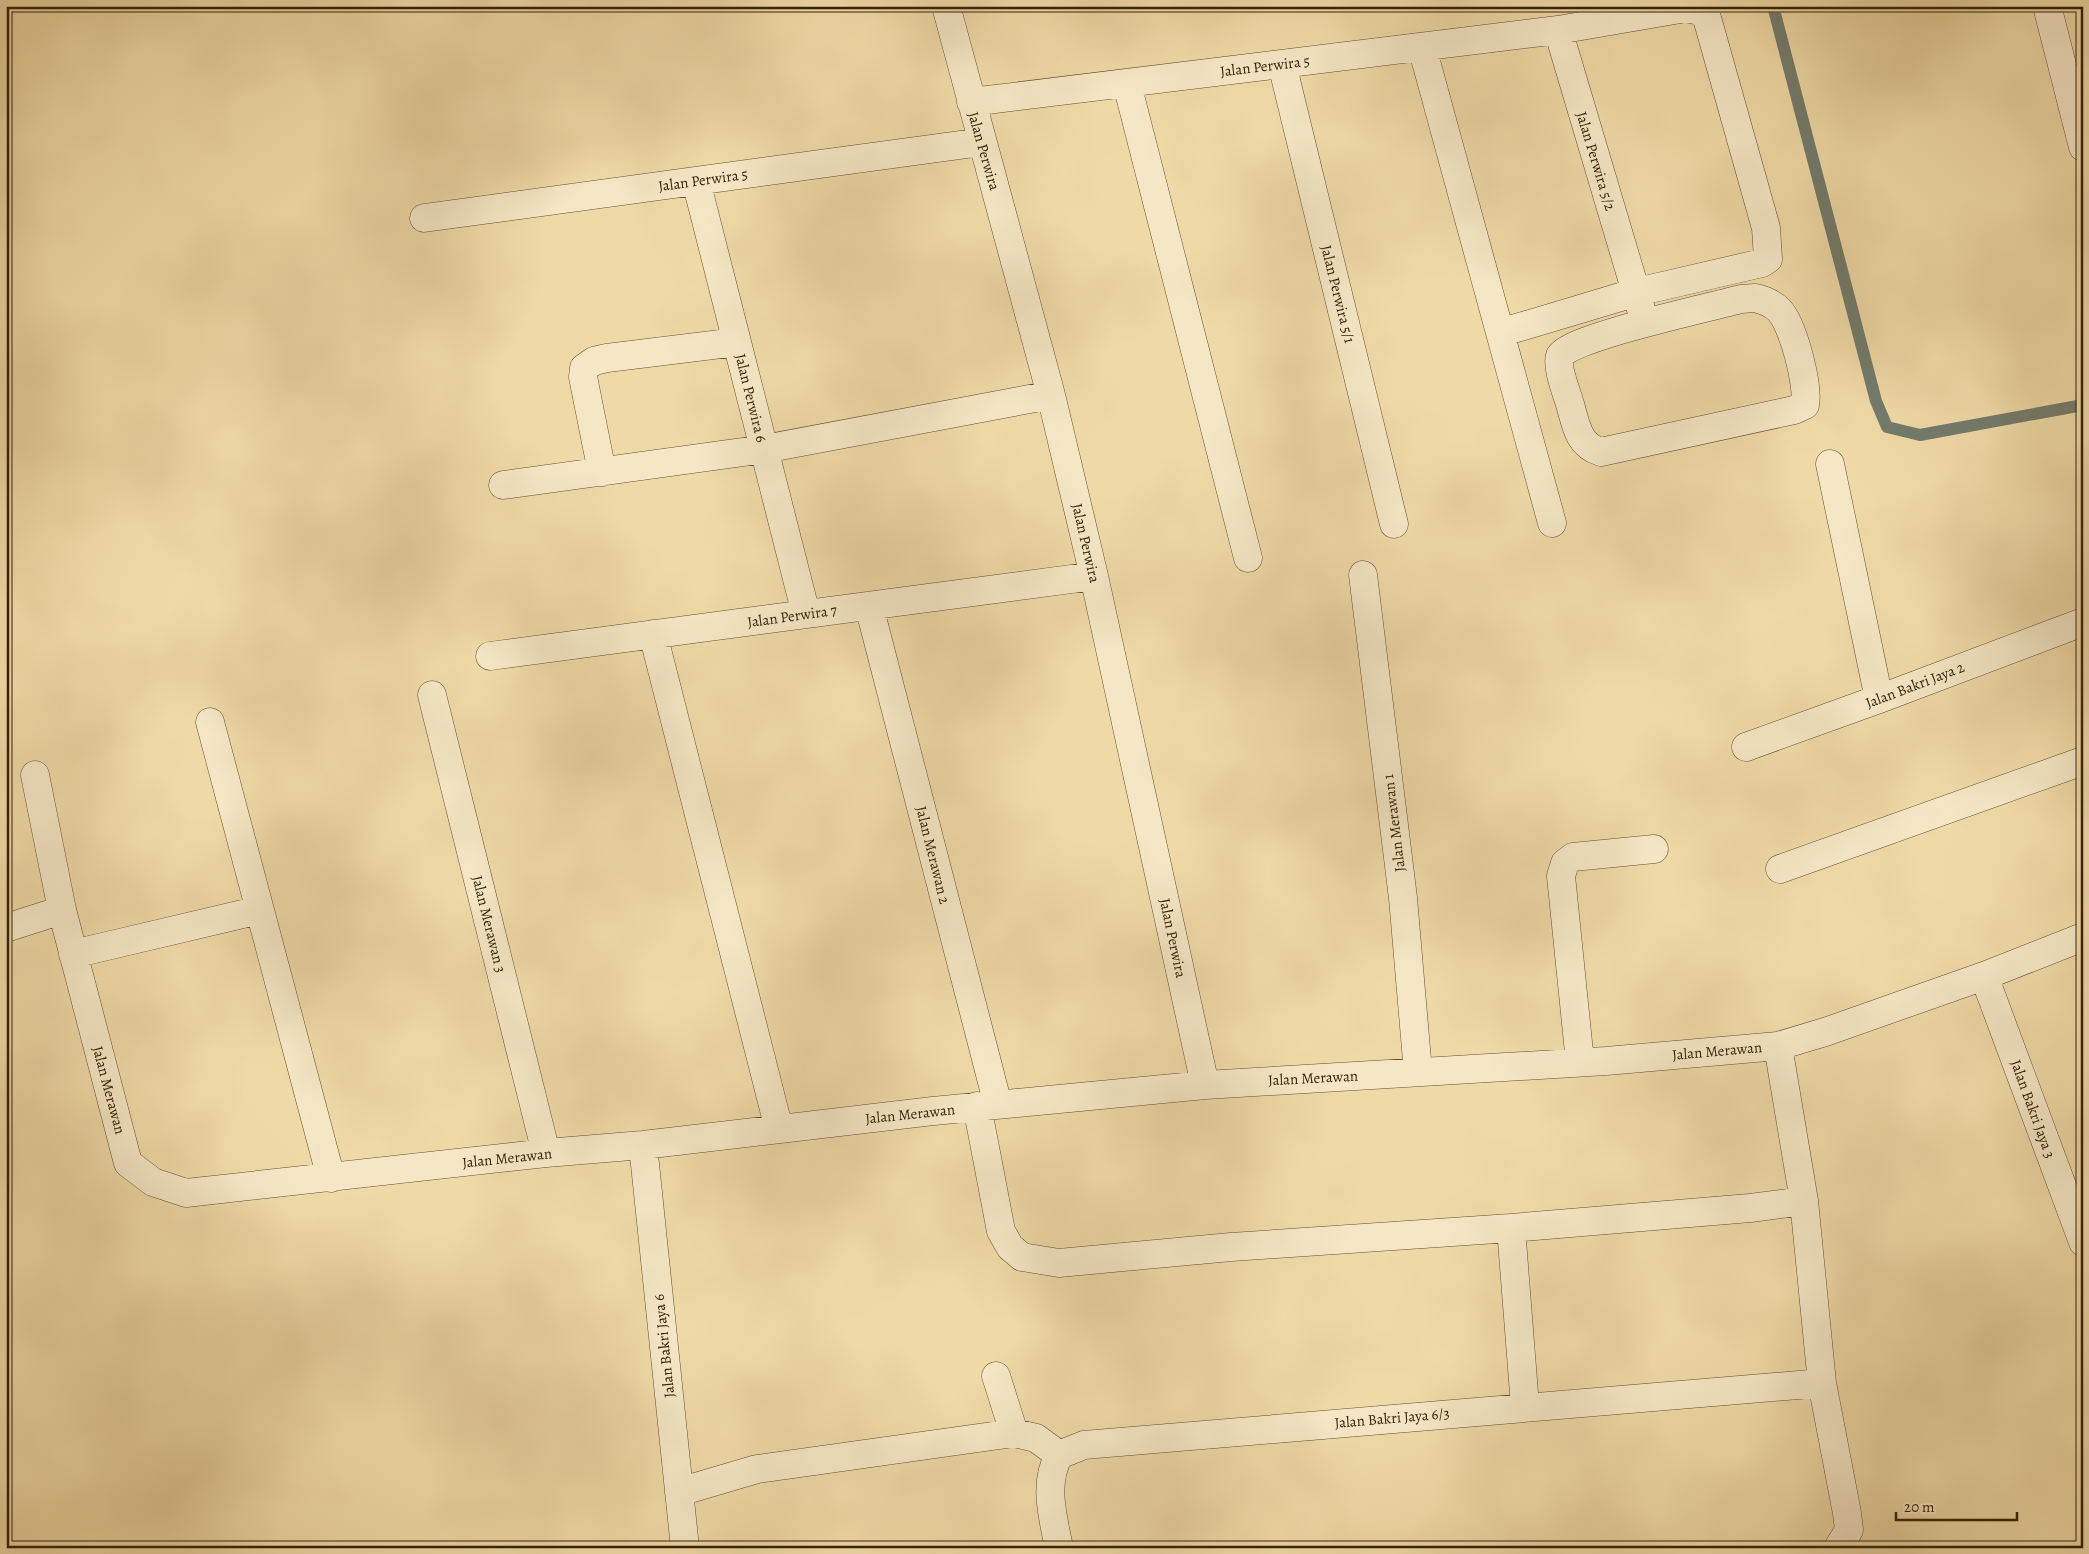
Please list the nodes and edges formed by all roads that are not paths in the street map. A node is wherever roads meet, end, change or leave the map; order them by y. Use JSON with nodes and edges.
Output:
{"nodes":[{"id":1,"x":946,"y":6,"type":"edge"},
{"id":2,"x":2047,"y":6,"type":"edge"},
{"id":3,"x":1558,"y":30,"type":"junction"},
{"id":4,"x":1422,"y":47,"type":"junction"},
{"id":5,"x":1282,"y":64,"type":"junction"},
{"id":6,"x":1127,"y":84,"type":"junction"},
{"id":7,"x":971,"y":102,"type":"junction"},
{"id":8,"x":982,"y":142,"type":"junction"},
{"id":9,"x":2083,"y":147,"type":"edge"},
{"id":10,"x":696,"y":181,"type":"junction"},
{"id":11,"x":424,"y":218,"type":"dead end"},
{"id":12,"x":1637,"y":292,"type":"junction"},
{"id":13,"x":1645,"y":324,"type":"junction"},
{"id":14,"x":1500,"y":333,"type":"junction"},
{"id":15,"x":737,"y":342,"type":"junction"},
{"id":16,"x":1051,"y":395,"type":"junction"},
{"id":17,"x":764,"y":450,"type":"junction"},
{"id":18,"x":1830,"y":464,"type":"dead end"},
{"id":19,"x":602,"y":472,"type":"junction"},
{"id":20,"x":503,"y":485,"type":"dead end"},
{"id":21,"x":1552,"y":523,"type":"dead end"},
{"id":22,"x":1394,"y":524,"type":"dead end"},
{"id":23,"x":1248,"y":558,"type":"dead end"},
{"id":24,"x":1363,"y":575,"type":"dead end"},
{"id":25,"x":1094,"y":576,"type":"junction"},
{"id":26,"x":869,"y":606,"type":"junction"},
{"id":27,"x":806,"y":614,"type":"junction"},
{"id":28,"x":2083,"y":622,"type":"edge"},
{"id":29,"x":653,"y":634,"type":"junction"},
{"id":30,"x":490,"y":656,"type":"dead end"},
{"id":31,"x":432,"y":695,"type":"dead end"},
{"id":32,"x":1879,"y":699,"type":"junction"},
{"id":33,"x":210,"y":722,"type":"dead end"},
{"id":34,"x":1746,"y":747,"type":"dead end"},
{"id":35,"x":2083,"y":761,"type":"edge"},
{"id":36,"x":35,"y":775,"type":"dead end"},
{"id":37,"x":1654,"y":849,"type":"dead end"},
{"id":38,"x":1780,"y":869,"type":"dead end"},
{"id":39,"x":62,"y":910,"type":"junction"},
{"id":40,"x":260,"y":910,"type":"junction"},
{"id":41,"x":6,"y":928,"type":"edge"},
{"id":42,"x":2083,"y":937,"type":"edge"},
{"id":43,"x":74,"y":954,"type":"junction"},
{"id":44,"x":1984,"y":976,"type":"junction"},
{"id":45,"x":1778,"y":1046,"type":"junction"},
{"id":46,"x":1580,"y":1062,"type":"junction"},
{"id":47,"x":1418,"y":1072,"type":"junction"},
{"id":48,"x":1205,"y":1085,"type":"junction"},
{"id":49,"x":988,"y":1106,"type":"junction"},
{"id":50,"x":779,"y":1129,"type":"junction"},
{"id":51,"x":643,"y":1145,"type":"junction"},
{"id":52,"x":546,"y":1153,"type":"junction"},
{"id":53,"x":331,"y":1178,"type":"junction"},
{"id":54,"x":1804,"y":1201,"type":"junction"},
{"id":55,"x":1511,"y":1228,"type":"junction"},
{"id":56,"x":2083,"y":1242,"type":"edge"},
{"id":57,"x":996,"y":1376,"type":"dead end"},
{"id":58,"x":1822,"y":1383,"type":"junction"},
{"id":59,"x":1525,"y":1406,"type":"junction"},
{"id":60,"x":1014,"y":1433,"type":"junction"},
{"id":61,"x":1059,"y":1455,"type":"junction"},
{"id":62,"x":679,"y":1492,"type":"junction"},
{"id":63,"x":685,"y":1548,"type":"edge"},
{"id":64,"x":1059,"y":1548,"type":"edge"},
{"id":65,"x":1838,"y":1548,"type":"edge"}],
"edges":[{"from":1,"to":7,"type":"street","name":"Jalan Perwira"},
{"from":2,"to":9,"type":"street"},
{"from":3,"to":4,"type":"street","name":"Jalan Perwira 5"},
{"from":3,"to":12,"type":"street","name":"Jalan Perwira 5/2"},
{"from":3,"to":12,"type":"street","name":"Jalan Perwira 5"},
{"from":4,"to":5,"type":"street","name":"Jalan Perwira 5"},
{"from":4,"to":14,"type":"street"},
{"from":5,"to":6,"type":"street","name":"Jalan Perwira 5"},
{"from":5,"to":22,"type":"street","name":"Jalan Perwira 5/1"},
{"from":6,"to":7,"type":"street","name":"Jalan Perwira 5"},
{"from":6,"to":23,"type":"street"},
{"from":7,"to":8,"type":"street","name":"Jalan Perwira"},
{"from":8,"to":10,"type":"street","name":"Jalan Perwira 5"},
{"from":8,"to":16,"type":"street","name":"Jalan Perwira"},
{"from":10,"to":11,"type":"street","name":"Jalan Perwira 5"},
{"from":10,"to":15,"type":"street","name":"Jalan Perwira 6"},
{"from":12,"to":13,"type":"street","name":"Jalan Perwira 5/2"},
{"from":12,"to":14,"type":"street"},
{"from":13,"to":13,"type":"street"},
{"from":14,"to":21,"type":"street"},
{"from":15,"to":17,"type":"street","name":"Jalan Perwira 6"},
{"from":15,"to":19,"type":"street"},
{"from":16,"to":17,"type":"street"},
{"from":16,"to":25,"type":"street","name":"Jalan Perwira"},
{"from":17,"to":19,"type":"street"},
{"from":17,"to":27,"type":"street","name":"Jalan Perwira 6"},
{"from":18,"to":32,"type":"street"},
{"from":19,"to":20,"type":"street"},
{"from":24,"to":47,"type":"street","name":"Jalan Merawan 1"},
{"from":25,"to":26,"type":"street","name":"Jalan Perwira 7"},
{"from":25,"to":48,"type":"street","name":"Jalan Perwira"},
{"from":26,"to":27,"type":"street","name":"Jalan Perwira 7"},
{"from":26,"to":49,"type":"street","name":"Jalan Merawan 2"},
{"from":27,"to":29,"type":"street","name":"Jalan Perwira 7"},
{"from":28,"to":32,"type":"street","name":"Jalan Bakri Jaya 2"},
{"from":29,"to":30,"type":"street","name":"Jalan Perwira 7"},
{"from":29,"to":50,"type":"street"},
{"from":31,"to":52,"type":"street","name":"Jalan Merawan 3"},
{"from":32,"to":34,"type":"street","name":"Jalan Bakri Jaya 2"},
{"from":33,"to":40,"type":"street"},
{"from":35,"to":38,"type":"street"},
{"from":36,"to":39,"type":"street","name":"Jalan Merawan"},
{"from":37,"to":46,"type":"street"},
{"from":39,"to":41,"type":"street"},
{"from":39,"to":43,"type":"street","name":"Jalan Merawan"},
{"from":40,"to":43,"type":"street"},
{"from":40,"to":53,"type":"street"},
{"from":42,"to":44,"type":"street","name":"Jalan Merawan"},
{"from":43,"to":53,"type":"street","name":"Jalan Merawan"},
{"from":44,"to":45,"type":"street","name":"Jalan Merawan"},
{"from":44,"to":56,"type":"street","name":"Jalan Bakri Jaya 3"},
{"from":45,"to":46,"type":"street","name":"Jalan Merawan"},
{"from":45,"to":54,"type":"street"},
{"from":46,"to":47,"type":"street","name":"Jalan Merawan"},
{"from":47,"to":48,"type":"street","name":"Jalan Merawan"},
{"from":48,"to":49,"type":"street","name":"Jalan Merawan"},
{"from":49,"to":50,"type":"street","name":"Jalan Merawan"},
{"from":49,"to":55,"type":"street","name":"Jalan Merawan 2"},
{"from":50,"to":51,"type":"street","name":"Jalan Merawan"},
{"from":51,"to":52,"type":"street","name":"Jalan Merawan"},
{"from":51,"to":62,"type":"street","name":"Jalan Bakri Jaya 6"},
{"from":52,"to":53,"type":"street","name":"Jalan Merawan"},
{"from":54,"to":55,"type":"street","name":"Jalan Merawan 2"},
{"from":54,"to":58,"type":"street"},
{"from":55,"to":59,"type":"street"},
{"from":57,"to":60,"type":"street"},
{"from":58,"to":59,"type":"street","name":"Jalan Bakri Jaya 6/3"},
{"from":58,"to":65,"type":"street"},
{"from":59,"to":61,"type":"street","name":"Jalan Bakri Jaya 6/3"},
{"from":60,"to":61,"type":"street"},
{"from":60,"to":62,"type":"street"},
{"from":61,"to":64,"type":"street"},
{"from":62,"to":63,"type":"street","name":"Jalan Bakri Jaya 6"}]}
